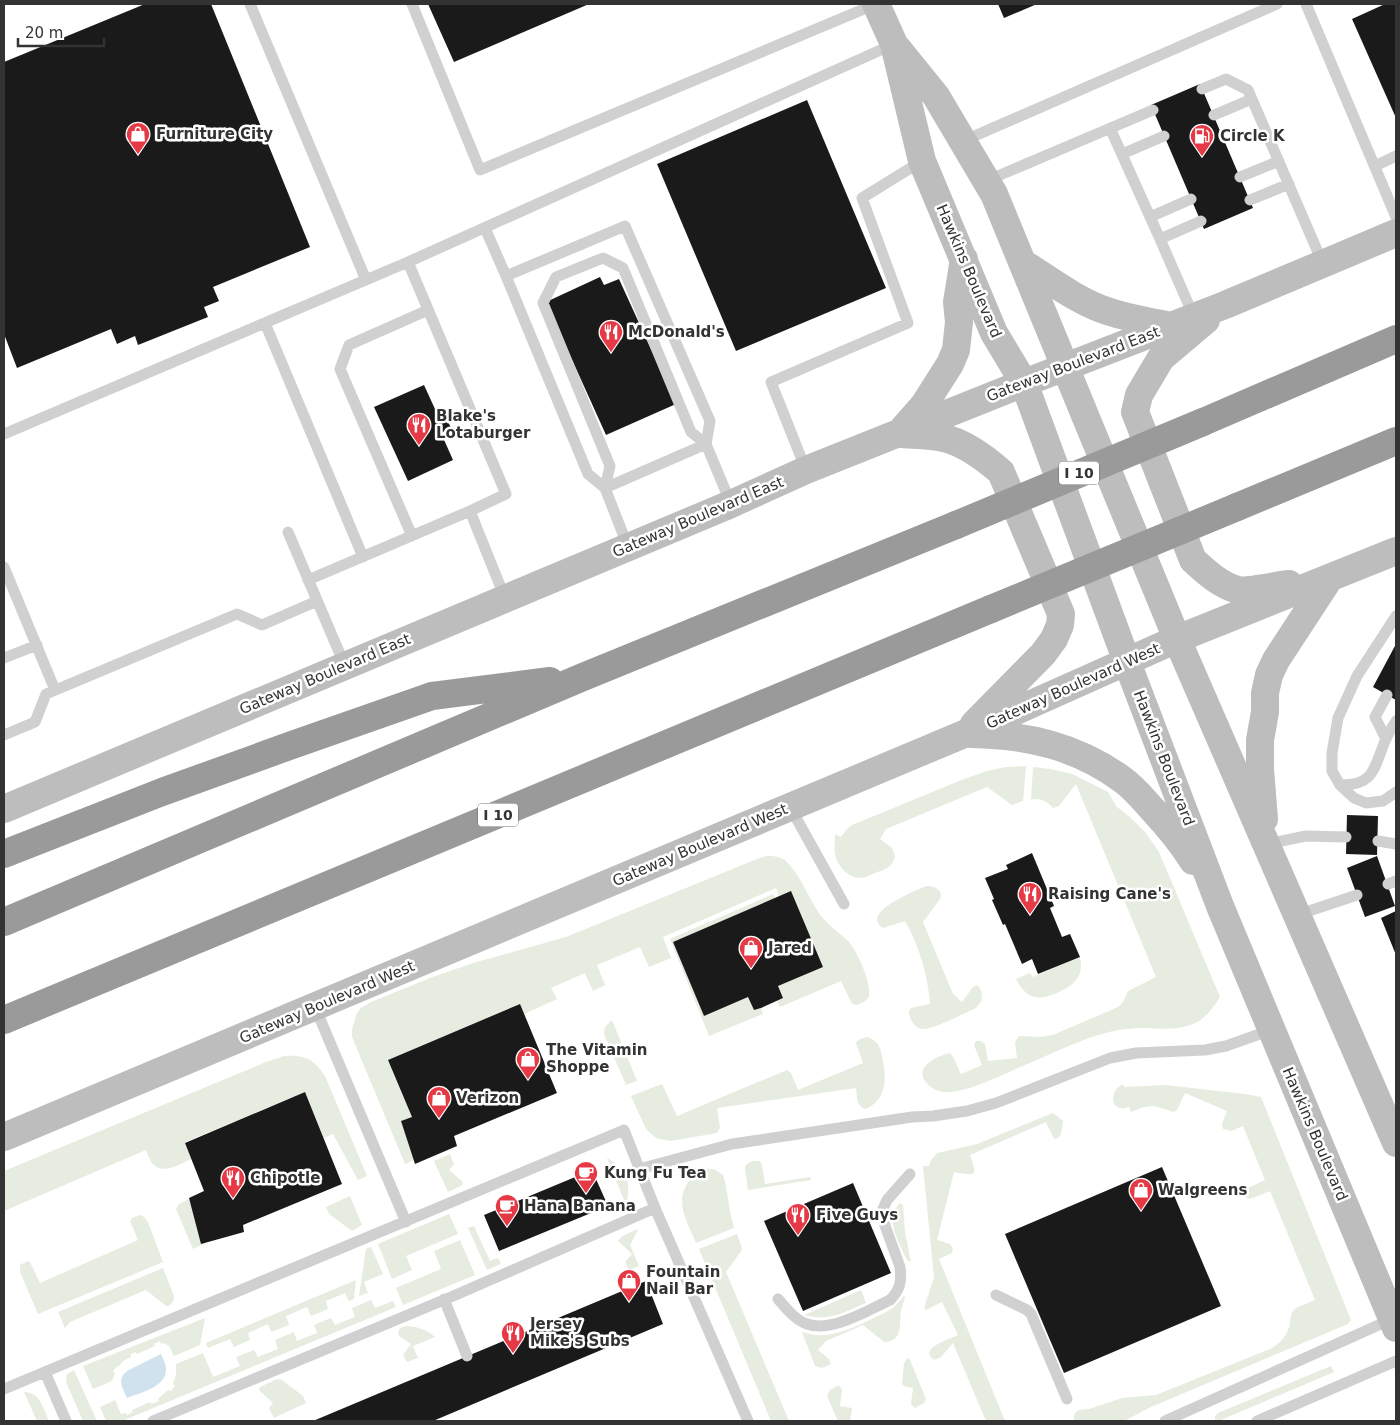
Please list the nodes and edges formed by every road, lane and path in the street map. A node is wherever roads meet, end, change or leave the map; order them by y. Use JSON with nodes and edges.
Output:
{"nodes":[{"id":1,"x":250,"y":4,"type":"edge"},
{"id":2,"x":412,"y":4,"type":"edge"},
{"id":3,"x":876,"y":4,"type":"edge"},
{"id":4,"x":1277,"y":4,"type":"edge"},
{"id":5,"x":1306,"y":4,"type":"edge"},
{"id":6,"x":894,"y":44,"type":"junction"},
{"id":7,"x":1202,"y":89,"type":"dead end"},
{"id":8,"x":1252,"y":99,"type":"junction"},
{"id":9,"x":1153,"y":110,"type":"dead end"},
{"id":10,"x":1214,"y":115,"type":"dead end"},
{"id":11,"x":1110,"y":128,"type":"junction"},
{"id":12,"x":1164,"y":136,"type":"dead end"},
{"id":13,"x":963,"y":141,"type":"junction"},
{"id":14,"x":1122,"y":154,"type":"junction"},
{"id":15,"x":1396,"y":156,"type":"edge"},
{"id":16,"x":922,"y":161,"type":"junction"},
{"id":17,"x":1278,"y":161,"type":"junction"},
{"id":18,"x":1375,"y":166,"type":"junction"},
{"id":19,"x":1240,"y":177,"type":"dead end"},
{"id":20,"x":986,"y":181,"type":"junction"},
{"id":21,"x":1288,"y":184,"type":"junction"},
{"id":22,"x":1191,"y":199,"type":"dead end"},
{"id":23,"x":1250,"y":200,"type":"dead end"},
{"id":24,"x":1150,"y":216,"type":"junction"},
{"id":25,"x":1396,"y":217,"type":"edge"},
{"id":26,"x":1201,"y":221,"type":"dead end"},
{"id":27,"x":485,"y":228,"type":"junction"},
{"id":28,"x":1396,"y":233,"type":"edge"},
{"id":29,"x":1160,"y":239,"type":"junction"},
{"id":30,"x":964,"y":260,"type":"junction"},
{"id":31,"x":408,"y":262,"type":"junction"},
{"id":32,"x":1023,"y":263,"type":"junction"},
{"id":33,"x":1323,"y":264,"type":"junction"},
{"id":34,"x":506,"y":276,"type":"junction"},
{"id":35,"x":366,"y":280,"type":"junction"},
{"id":36,"x":1225,"y":305,"type":"junction"},
{"id":37,"x":428,"y":310,"type":"junction"},
{"id":38,"x":1183,"y":321,"type":"junction"},
{"id":39,"x":265,"y":323,"type":"junction"},
{"id":40,"x":1396,"y":339,"type":"edge"},
{"id":41,"x":1066,"y":367,"type":"junction"},
{"id":42,"x":1024,"y":383,"type":"junction"},
{"id":43,"x":899,"y":433,"type":"junction"},
{"id":44,"x":4,"y":434,"type":"edge"},
{"id":45,"x":1396,"y":441,"type":"edge"},
{"id":46,"x":706,"y":444,"type":"junction"},
{"id":47,"x":806,"y":470,"type":"junction"},
{"id":48,"x":605,"y":488,"type":"junction"},
{"id":49,"x":731,"y":504,"type":"junction"},
{"id":50,"x":470,"y":511,"type":"junction"},
{"id":51,"x":288,"y":532,"type":"dead end"},
{"id":52,"x":412,"y":536,"type":"junction"},
{"id":53,"x":628,"y":547,"type":"junction"},
{"id":54,"x":1396,"y":552,"type":"edge"},
{"id":55,"x":363,"y":557,"type":"junction"},
{"id":56,"x":4,"y":567,"type":"edge"},
{"id":57,"x":1329,"y":579,"type":"junction"},
{"id":58,"x":308,"y":580,"type":"junction"},
{"id":59,"x":505,"y":598,"type":"junction"},
{"id":60,"x":317,"y":601,"type":"junction"},
{"id":61,"x":1396,"y":616,"type":"edge"},
{"id":62,"x":1177,"y":639,"type":"junction"},
{"id":63,"x":37,"y":645,"type":"junction"},
{"id":64,"x":4,"y":658,"type":"edge"},
{"id":65,"x":1127,"y":662,"type":"junction"},
{"id":66,"x":345,"y":666,"type":"junction"},
{"id":67,"x":584,"y":677,"type":"junction"},
{"id":68,"x":56,"y":690,"type":"junction"},
{"id":69,"x":1387,"y":695,"type":"dead end"},
{"id":70,"x":1396,"y":720,"type":"edge"},
{"id":71,"x":964,"y":734,"type":"junction"},
{"id":72,"x":4,"y":735,"type":"edge"},
{"id":73,"x":1386,"y":739,"type":"junction"},
{"id":74,"x":1340,"y":785,"type":"junction"},
{"id":75,"x":1396,"y":792,"type":"edge"},
{"id":76,"x":790,"y":807,"type":"junction"},
{"id":77,"x":4,"y":809,"type":"edge"},
{"id":78,"x":1346,"y":837,"type":"dead end"},
{"id":79,"x":1378,"y":841,"type":"dead end"},
{"id":80,"x":1267,"y":844,"type":"junction"},
{"id":81,"x":1396,"y":844,"type":"edge"},
{"id":82,"x":4,"y":854,"type":"edge"},
{"id":83,"x":1357,"y":895,"type":"dead end"},
{"id":84,"x":844,"y":904,"type":"dead end"},
{"id":85,"x":1220,"y":906,"type":"junction"},
{"id":86,"x":1297,"y":915,"type":"junction"},
{"id":87,"x":4,"y":922,"type":"edge"},
{"id":88,"x":314,"y":1007,"type":"junction"},
{"id":89,"x":4,"y":1020,"type":"edge"},
{"id":90,"x":1271,"y":1030,"type":"junction"},
{"id":91,"x":4,"y":1137,"type":"edge"},
{"id":92,"x":1396,"y":1143,"type":"edge"},
{"id":93,"x":639,"y":1169,"type":"junction"},
{"id":94,"x":910,"y":1174,"type":"dead end"},
{"id":95,"x":655,"y":1208,"type":"junction"},
{"id":96,"x":406,"y":1222,"type":"junction"},
{"id":97,"x":996,"y":1295,"type":"dead end"},
{"id":98,"x":444,"y":1299,"type":"junction"},
{"id":99,"x":778,"y":1299,"type":"dead end"},
{"id":100,"x":1395,"y":1321,"type":"edge"},
{"id":101,"x":467,"y":1356,"type":"dead end"},
{"id":102,"x":1396,"y":1361,"type":"edge"},
{"id":103,"x":45,"y":1372,"type":"junction"},
{"id":104,"x":4,"y":1389,"type":"edge"},
{"id":105,"x":1067,"y":1399,"type":"dead end"},
{"id":106,"x":66,"y":1421,"type":"edge"},
{"id":107,"x":153,"y":1421,"type":"edge"},
{"id":108,"x":748,"y":1421,"type":"edge"},
{"id":109,"x":1164,"y":1421,"type":"edge"},
{"id":110,"x":1257,"y":1421,"type":"edge"}],
"edges":[{"from":1,"to":35,"type":"lane"},
{"from":2,"to":3,"type":"lane"},
{"from":3,"to":6,"type":"main road","name":"Hawkins Boulevard"},
{"from":4,"to":13,"type":"lane"},
{"from":5,"to":18,"type":"lane"},
{"from":6,"to":13,"type":"main road","name":"Hawkins Boulevard"},
{"from":6,"to":16,"type":"main road","name":"Hawkins Boulevard"},
{"from":6,"to":27,"type":"lane"},
{"from":7,"to":8,"type":"lane"},
{"from":8,"to":10,"type":"lane"},
{"from":8,"to":17,"type":"lane"},
{"from":9,"to":11,"type":"lane"},
{"from":11,"to":14,"type":"lane"},
{"from":11,"to":20,"type":"lane"},
{"from":12,"to":14,"type":"lane"},
{"from":13,"to":20,"type":"main road","name":"Hawkins Boulevard"},
{"from":14,"to":24,"type":"lane"},
{"from":15,"to":18,"type":"lane"},
{"from":16,"to":30,"type":"main road","name":"Hawkins Boulevard"},
{"from":16,"to":47,"type":"lane"},
{"from":17,"to":19,"type":"lane"},
{"from":17,"to":21,"type":"lane"},
{"from":18,"to":25,"type":"lane"},
{"from":20,"to":32,"type":"main road","name":"Hawkins Boulevard"},
{"from":21,"to":23,"type":"lane"},
{"from":21,"to":33,"type":"lane"},
{"from":22,"to":24,"type":"lane"},
{"from":24,"to":29,"type":"lane"},
{"from":26,"to":29,"type":"lane"},
{"from":27,"to":31,"type":"lane"},
{"from":27,"to":34,"type":"lane"},
{"from":28,"to":33,"type":"main road","name":"Gateway Boulevard East"},
{"from":29,"to":38,"type":"lane"},
{"from":30,"to":42,"type":"main road","name":"Hawkins Boulevard"},
{"from":30,"to":43,"type":"main road"},
{"from":31,"to":35,"type":"lane"},
{"from":31,"to":37,"type":"lane"},
{"from":32,"to":38,"type":"main road"},
{"from":32,"to":41,"type":"main road","name":"Hawkins Boulevard"},
{"from":33,"to":36,"type":"main road","name":"Gateway Boulevard East"},
{"from":34,"to":46,"type":"lane"},
{"from":34,"to":48,"type":"lane"},
{"from":35,"to":39,"type":"lane"},
{"from":36,"to":38,"type":"main road","name":"Gateway Boulevard East"},
{"from":36,"to":57,"type":"main road"},
{"from":37,"to":50,"type":"lane"},
{"from":37,"to":52,"type":"lane"},
{"from":38,"to":41,"type":"main road","name":"Gateway Boulevard East"},
{"from":39,"to":44,"type":"lane"},
{"from":39,"to":55,"type":"lane"},
{"from":40,"to":67,"type":"highway","number":"I 10","bridge":true},
{"from":41,"to":42,"type":"main road","name":"Gateway Boulevard East"},
{"from":41,"to":62,"type":"main road","name":"Hawkins Boulevard"},
{"from":42,"to":43,"type":"main road","name":"Gateway Boulevard East"},
{"from":42,"to":65,"type":"main road","name":"Hawkins Boulevard"},
{"from":43,"to":47,"type":"main road","name":"Gateway Boulevard East"},
{"from":43,"to":71,"type":"main road"},
{"from":45,"to":89,"type":"highway","number":"I 10","bridge":true},
{"from":46,"to":48,"type":"lane"},
{"from":46,"to":48,"type":"lane"},
{"from":46,"to":49,"type":"lane"},
{"from":47,"to":49,"type":"main road","name":"Gateway Boulevard East"},
{"from":48,"to":53,"type":"lane"},
{"from":49,"to":53,"type":"main road","name":"Gateway Boulevard East"},
{"from":50,"to":52,"type":"lane"},
{"from":50,"to":59,"type":"lane"},
{"from":51,"to":58,"type":"lane"},
{"from":52,"to":55,"type":"lane"},
{"from":53,"to":59,"type":"main road","name":"Gateway Boulevard East"},
{"from":54,"to":57,"type":"main road","name":"Gateway Boulevard West"},
{"from":55,"to":58,"type":"lane"},
{"from":56,"to":63,"type":"lane"},
{"from":57,"to":62,"type":"main road","name":"Gateway Boulevard West"},
{"from":57,"to":80,"type":"main road"},
{"from":58,"to":60,"type":"lane"},
{"from":59,"to":66,"type":"main road","name":"Gateway Boulevard East"},
{"from":60,"to":66,"type":"lane"},
{"from":60,"to":68,"type":"lane"},
{"from":61,"to":74,"type":"lane"},
{"from":62,"to":65,"type":"main road","name":"Gateway Boulevard West"},
{"from":62,"to":80,"type":"main road","name":"Hawkins Boulevard"},
{"from":63,"to":64,"type":"lane"},
{"from":63,"to":68,"type":"lane"},
{"from":65,"to":71,"type":"main road","name":"Gateway Boulevard West"},
{"from":65,"to":85,"type":"main road","name":"Hawkins Boulevard"},
{"from":66,"to":77,"type":"main road","name":"Gateway Boulevard East"},
{"from":67,"to":82,"type":"highway"},
{"from":67,"to":87,"type":"highway","number":"I 10"},
{"from":68,"to":72,"type":"lane"},
{"from":69,"to":73,"type":"lane"},
{"from":70,"to":73,"type":"lane"},
{"from":71,"to":76,"type":"main road","name":"Gateway Boulevard West"},
{"from":71,"to":85,"type":"main road"},
{"from":73,"to":74,"type":"lane"},
{"from":74,"to":75,"type":"lane"},
{"from":76,"to":84,"type":"lane"},
{"from":76,"to":88,"type":"main road","name":"Gateway Boulevard West"},
{"from":78,"to":80,"type":"lane"},
{"from":79,"to":81,"type":"lane"},
{"from":80,"to":86,"type":"main road","name":"Hawkins Boulevard"},
{"from":83,"to":86,"type":"lane"},
{"from":85,"to":90,"type":"main road","name":"Hawkins Boulevard"},
{"from":86,"to":92,"type":"main road","name":"Hawkins Boulevard"},
{"from":88,"to":91,"type":"main road","name":"Gateway Boulevard West"},
{"from":88,"to":96,"type":"lane"},
{"from":90,"to":93,"type":"lane"},
{"from":90,"to":100,"type":"main road","name":"Hawkins Boulevard"},
{"from":93,"to":95,"type":"lane"},
{"from":93,"to":96,"type":"lane"},
{"from":94,"to":99,"type":"lane"},
{"from":95,"to":98,"type":"lane"},
{"from":95,"to":108,"type":"lane"},
{"from":96,"to":103,"type":"lane"},
{"from":97,"to":105,"type":"lane"},
{"from":98,"to":101,"type":"lane"},
{"from":98,"to":107,"type":"lane"},
{"from":100,"to":109,"type":"lane"},
{"from":102,"to":110,"type":"lane"},
{"from":103,"to":104,"type":"lane"},
{"from":103,"to":106,"type":"lane"}]}
